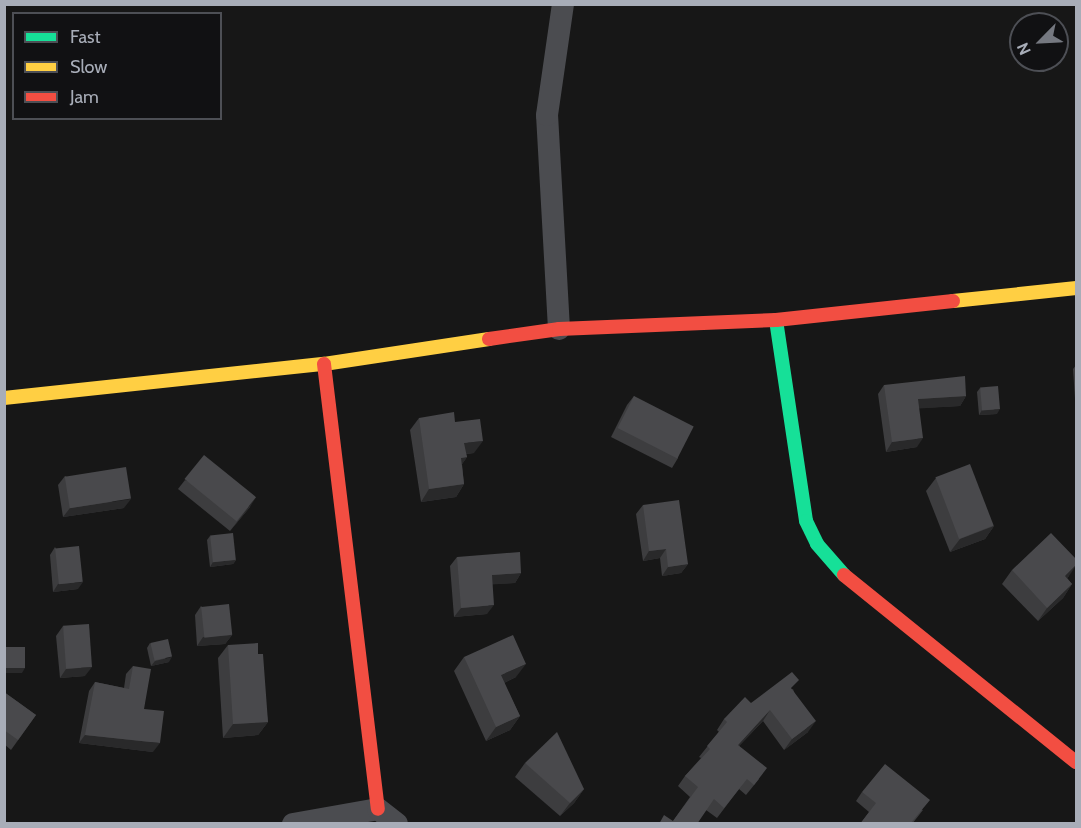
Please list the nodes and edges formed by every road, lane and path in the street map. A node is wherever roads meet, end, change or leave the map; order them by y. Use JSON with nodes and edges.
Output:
{"nodes":[{"id":1,"x":563,"y":4,"type":"edge"},
{"id":2,"x":1077,"y":288,"type":"edge"},
{"id":3,"x":776,"y":320,"type":"junction"},
{"id":4,"x":558,"y":328,"type":"junction"},
{"id":5,"x":324,"y":364,"type":"junction"},
{"id":6,"x":4,"y":398,"type":"edge"},
{"id":7,"x":1077,"y":762,"type":"edge"},
{"id":8,"x":378,"y":809,"type":"junction"},
{"id":9,"x":292,"y":824,"type":"edge"},
{"id":10,"x":397,"y":824,"type":"edge"}],
"edges":[{"from":1,"to":4,"type":"street"},
{"from":2,"to":3,"type":"street"},
{"from":3,"to":4,"type":"street"},
{"from":3,"to":7,"type":"street"},
{"from":4,"to":5,"type":"street"},
{"from":5,"to":6,"type":"street"},
{"from":5,"to":8,"type":"street"},
{"from":8,"to":9,"type":"street"},
{"from":8,"to":10,"type":"street"}]}
